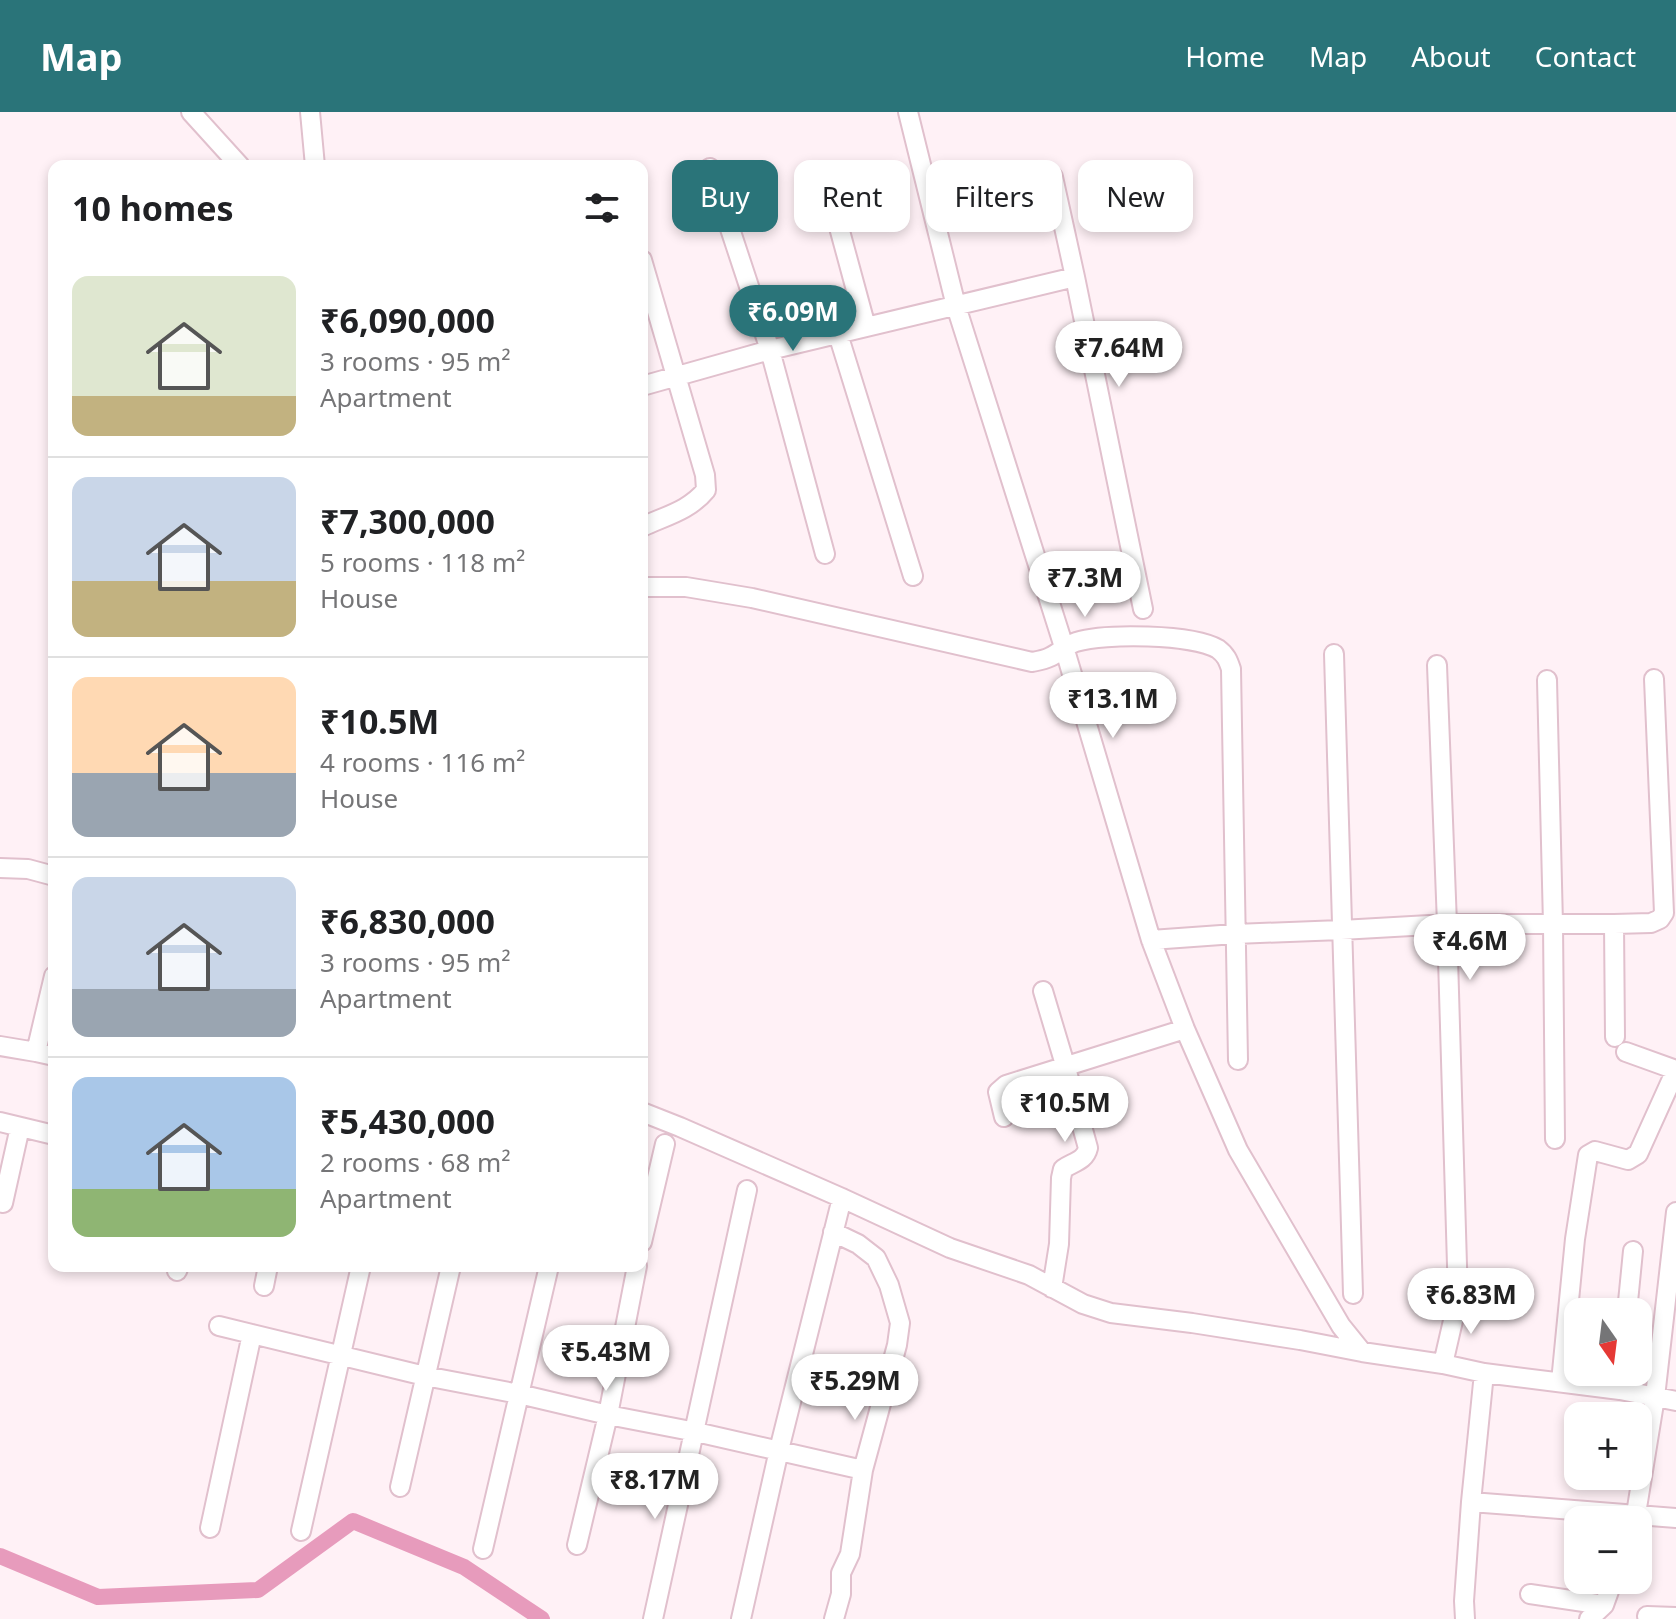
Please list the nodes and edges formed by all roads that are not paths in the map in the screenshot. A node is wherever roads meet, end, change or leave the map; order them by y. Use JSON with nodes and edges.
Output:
{"nodes":[{"id":1,"x":191,"y":112,"type":"edge"},
{"id":2,"x":310,"y":112,"type":"edge"},
{"id":3,"x":908,"y":112,"type":"edge"},
{"id":4,"x":235,"y":160,"type":"edge"},
{"id":5,"x":314,"y":160,"type":"edge"},
{"id":6,"x":1062,"y":218,"type":"edge"},
{"id":7,"x":731,"y":232,"type":"edge"},
{"id":8,"x":840,"y":232,"type":"edge"},
{"id":9,"x":1075,"y":277,"type":"junction"},
{"id":10,"x":648,"y":281,"type":"edge"},
{"id":11,"x":955,"y":300,"type":"junction"},
{"id":12,"x":865,"y":322,"type":"junction"},
{"id":13,"x":838,"y":334,"type":"junction"},
{"id":14,"x":769,"y":346,"type":"junction"},
{"id":15,"x":675,"y":373,"type":"junction"},
{"id":16,"x":648,"y":375,"type":"edge"},
{"id":17,"x":648,"y":384,"type":"edge"},
{"id":18,"x":648,"y":520,"type":"edge"},
{"id":19,"x":825,"y":554,"type":"dead end"},
{"id":20,"x":913,"y":576,"type":"dead end"},
{"id":21,"x":648,"y":587,"type":"edge"},
{"id":22,"x":1143,"y":609,"type":"dead end"},
{"id":23,"x":1064,"y":647,"type":"junction"},
{"id":24,"x":1334,"y":654,"type":"dead end"},
{"id":25,"x":1437,"y":665,"type":"dead end"},
{"id":26,"x":1654,"y":679,"type":"dead end"},
{"id":27,"x":1547,"y":680,"type":"dead end"},
{"id":28,"x":1667,"y":731,"type":"edge"},
{"id":29,"x":0,"y":868,"type":"edge"},
{"id":30,"x":48,"y":874,"type":"edge"},
{"id":31,"x":1447,"y":924,"type":"junction"},
{"id":32,"x":1553,"y":924,"type":"junction"},
{"id":33,"x":1614,"y":924,"type":"junction"},
{"id":34,"x":1341,"y":930,"type":"junction"},
{"id":35,"x":1235,"y":934,"type":"junction"},
{"id":36,"x":1151,"y":940,"type":"junction"},
{"id":37,"x":1043,"y":991,"type":"dead end"},
{"id":38,"x":48,"y":1028,"type":"edge"},
{"id":39,"x":1185,"y":1029,"type":"junction"},
{"id":40,"x":0,"y":1046,"type":"edge"},
{"id":41,"x":45,"y":1054,"type":"edge"},
{"id":42,"x":1238,"y":1060,"type":"dead end"},
{"id":43,"x":1066,"y":1068,"type":"junction"},
{"id":44,"x":1676,"y":1070,"type":"edge"},
{"id":45,"x":648,"y":1114,"type":"edge"},
{"id":46,"x":1004,"y":1117,"type":"dead end"},
{"id":47,"x":0,"y":1122,"type":"edge"},
{"id":48,"x":20,"y":1127,"type":"junction"},
{"id":49,"x":48,"y":1134,"type":"edge"},
{"id":50,"x":1555,"y":1139,"type":"dead end"},
{"id":51,"x":665,"y":1144,"type":"dead end"},
{"id":52,"x":747,"y":1190,"type":"dead end"},
{"id":53,"x":842,"y":1198,"type":"junction"},
{"id":54,"x":3,"y":1203,"type":"dead end"},
{"id":55,"x":1676,"y":1212,"type":"edge"},
{"id":56,"x":648,"y":1216,"type":"edge"},
{"id":57,"x":833,"y":1232,"type":"junction"},
{"id":58,"x":1633,"y":1251,"type":"dead end"},
{"id":59,"x":267,"y":1272,"type":"edge"},
{"id":60,"x":360,"y":1272,"type":"edge"},
{"id":61,"x":450,"y":1272,"type":"edge"},
{"id":62,"x":548,"y":1272,"type":"edge"},
{"id":63,"x":636,"y":1272,"type":"edge"},
{"id":64,"x":264,"y":1286,"type":"dead end"},
{"id":65,"x":1052,"y":1288,"type":"junction"},
{"id":66,"x":1353,"y":1294,"type":"dead end"},
{"id":67,"x":1628,"y":1298,"type":"edge"},
{"id":68,"x":219,"y":1326,"type":"dead end"},
{"id":69,"x":252,"y":1334,"type":"junction"},
{"id":70,"x":1362,"y":1352,"type":"junction"},
{"id":71,"x":340,"y":1354,"type":"junction"},
{"id":72,"x":1443,"y":1364,"type":"junction"},
{"id":73,"x":1484,"y":1373,"type":"junction"},
{"id":74,"x":425,"y":1376,"type":"junction"},
{"id":75,"x":1561,"y":1382,"type":"junction"},
{"id":76,"x":1564,"y":1382,"type":"edge"},
{"id":77,"x":1632,"y":1386,"type":"edge"},
{"id":78,"x":519,"y":1394,"type":"junction"},
{"id":79,"x":1655,"y":1397,"type":"junction"},
{"id":80,"x":1676,"y":1401,"type":"edge"},
{"id":81,"x":608,"y":1415,"type":"junction"},
{"id":82,"x":696,"y":1432,"type":"junction"},
{"id":83,"x":779,"y":1450,"type":"junction"},
{"id":84,"x":863,"y":1470,"type":"junction"},
{"id":85,"x":400,"y":1487,"type":"dead end"},
{"id":86,"x":1471,"y":1502,"type":"junction"},
{"id":87,"x":1638,"y":1506,"type":"edge"},
{"id":88,"x":1564,"y":1510,"type":"edge"},
{"id":89,"x":1652,"y":1517,"type":"edge"},
{"id":90,"x":1676,"y":1518,"type":"edge"},
{"id":91,"x":210,"y":1528,"type":"dead end"},
{"id":92,"x":301,"y":1531,"type":"dead end"},
{"id":93,"x":577,"y":1545,"type":"dead end"},
{"id":94,"x":483,"y":1549,"type":"dead end"},
{"id":95,"x":1530,"y":1594,"type":"dead end"},
{"id":96,"x":1608,"y":1594,"type":"edge"},
{"id":97,"x":1604,"y":1605,"type":"junction"},
{"id":98,"x":1647,"y":1616,"type":"dead end"},
{"id":99,"x":1676,"y":1617,"type":"edge"},
{"id":100,"x":653,"y":1619,"type":"edge"},
{"id":101,"x":741,"y":1619,"type":"edge"},
{"id":102,"x":834,"y":1619,"type":"edge"},
{"id":103,"x":1465,"y":1619,"type":"edge"},
{"id":104,"x":1589,"y":1619,"type":"edge"}],
"edges":[{"from":1,"to":4,"type":"street"},
{"from":2,"to":5,"type":"street"},
{"from":3,"to":11,"type":"street"},
{"from":6,"to":9,"type":"street"},
{"from":7,"to":14,"type":"street"},
{"from":8,"to":12,"type":"street"},
{"from":9,"to":11,"type":"street"},
{"from":9,"to":22,"type":"street"},
{"from":10,"to":15,"type":"street"},
{"from":11,"to":12,"type":"street"},
{"from":11,"to":23,"type":"street"},
{"from":12,"to":13,"type":"street"},
{"from":12,"to":14,"type":"street"},
{"from":13,"to":14,"type":"street"},
{"from":13,"to":20,"type":"street"},
{"from":14,"to":15,"type":"street"},
{"from":14,"to":19,"type":"street"},
{"from":15,"to":16,"type":"street"},
{"from":15,"to":17,"type":"street"},
{"from":15,"to":18,"type":"street"},
{"from":21,"to":23,"type":"street"},
{"from":23,"to":35,"type":"street"},
{"from":23,"to":36,"type":"street"},
{"from":24,"to":34,"type":"street"},
{"from":25,"to":31,"type":"street"},
{"from":26,"to":28,"type":"street"},
{"from":27,"to":32,"type":"street"},
{"from":28,"to":33,"type":"street"},
{"from":29,"to":30,"type":"street"},
{"from":31,"to":32,"type":"street"},
{"from":31,"to":34,"type":"street"},
{"from":31,"to":72,"type":"street"},
{"from":32,"to":33,"type":"street"},
{"from":32,"to":50,"type":"street"},
{"from":33,"to":44,"type":"street"},
{"from":34,"to":35,"type":"street"},
{"from":34,"to":66,"type":"street"},
{"from":35,"to":36,"type":"street"},
{"from":35,"to":42,"type":"street"},
{"from":36,"to":39,"type":"street"},
{"from":37,"to":43,"type":"street"},
{"from":38,"to":41,"type":"street"},
{"from":39,"to":43,"type":"street"},
{"from":39,"to":70,"type":"street"},
{"from":40,"to":41,"type":"street"},
{"from":43,"to":46,"type":"street"},
{"from":43,"to":65,"type":"street"},
{"from":44,"to":75,"type":"street"},
{"from":45,"to":53,"type":"street"},
{"from":47,"to":48,"type":"street"},
{"from":48,"to":49,"type":"street"},
{"from":48,"to":54,"type":"street"},
{"from":51,"to":56,"type":"street"},
{"from":52,"to":82,"type":"street"},
{"from":53,"to":57,"type":"street"},
{"from":53,"to":65,"type":"street"},
{"from":55,"to":79,"type":"street"},
{"from":57,"to":83,"type":"street"},
{"from":57,"to":84,"type":"street"},
{"from":58,"to":67,"type":"street"},
{"from":59,"to":64,"type":"street"},
{"from":60,"to":71,"type":"street"},
{"from":61,"to":74,"type":"street"},
{"from":62,"to":78,"type":"street"},
{"from":63,"to":81,"type":"street"},
{"from":65,"to":70,"type":"street"},
{"from":68,"to":69,"type":"street"},
{"from":69,"to":71,"type":"street"},
{"from":69,"to":91,"type":"street"},
{"from":70,"to":72,"type":"street"},
{"from":71,"to":74,"type":"street"},
{"from":71,"to":92,"type":"street"},
{"from":72,"to":73,"type":"street"},
{"from":73,"to":75,"type":"street"},
{"from":73,"to":86,"type":"street"},
{"from":74,"to":78,"type":"street"},
{"from":74,"to":85,"type":"street"},
{"from":75,"to":76,"type":"street"},
{"from":77,"to":79,"type":"street"},
{"from":78,"to":81,"type":"street"},
{"from":78,"to":94,"type":"street"},
{"from":79,"to":80,"type":"street"},
{"from":79,"to":87,"type":"street"},
{"from":81,"to":82,"type":"street"},
{"from":81,"to":93,"type":"street"},
{"from":82,"to":83,"type":"street"},
{"from":82,"to":100,"type":"street"},
{"from":83,"to":84,"type":"street"},
{"from":83,"to":101,"type":"street"},
{"from":84,"to":102,"type":"street"},
{"from":86,"to":88,"type":"street"},
{"from":86,"to":103,"type":"street"},
{"from":89,"to":90,"type":"street"},
{"from":95,"to":97,"type":"street"},
{"from":96,"to":97,"type":"street"},
{"from":97,"to":104,"type":"street"},
{"from":98,"to":99,"type":"street"}]}
